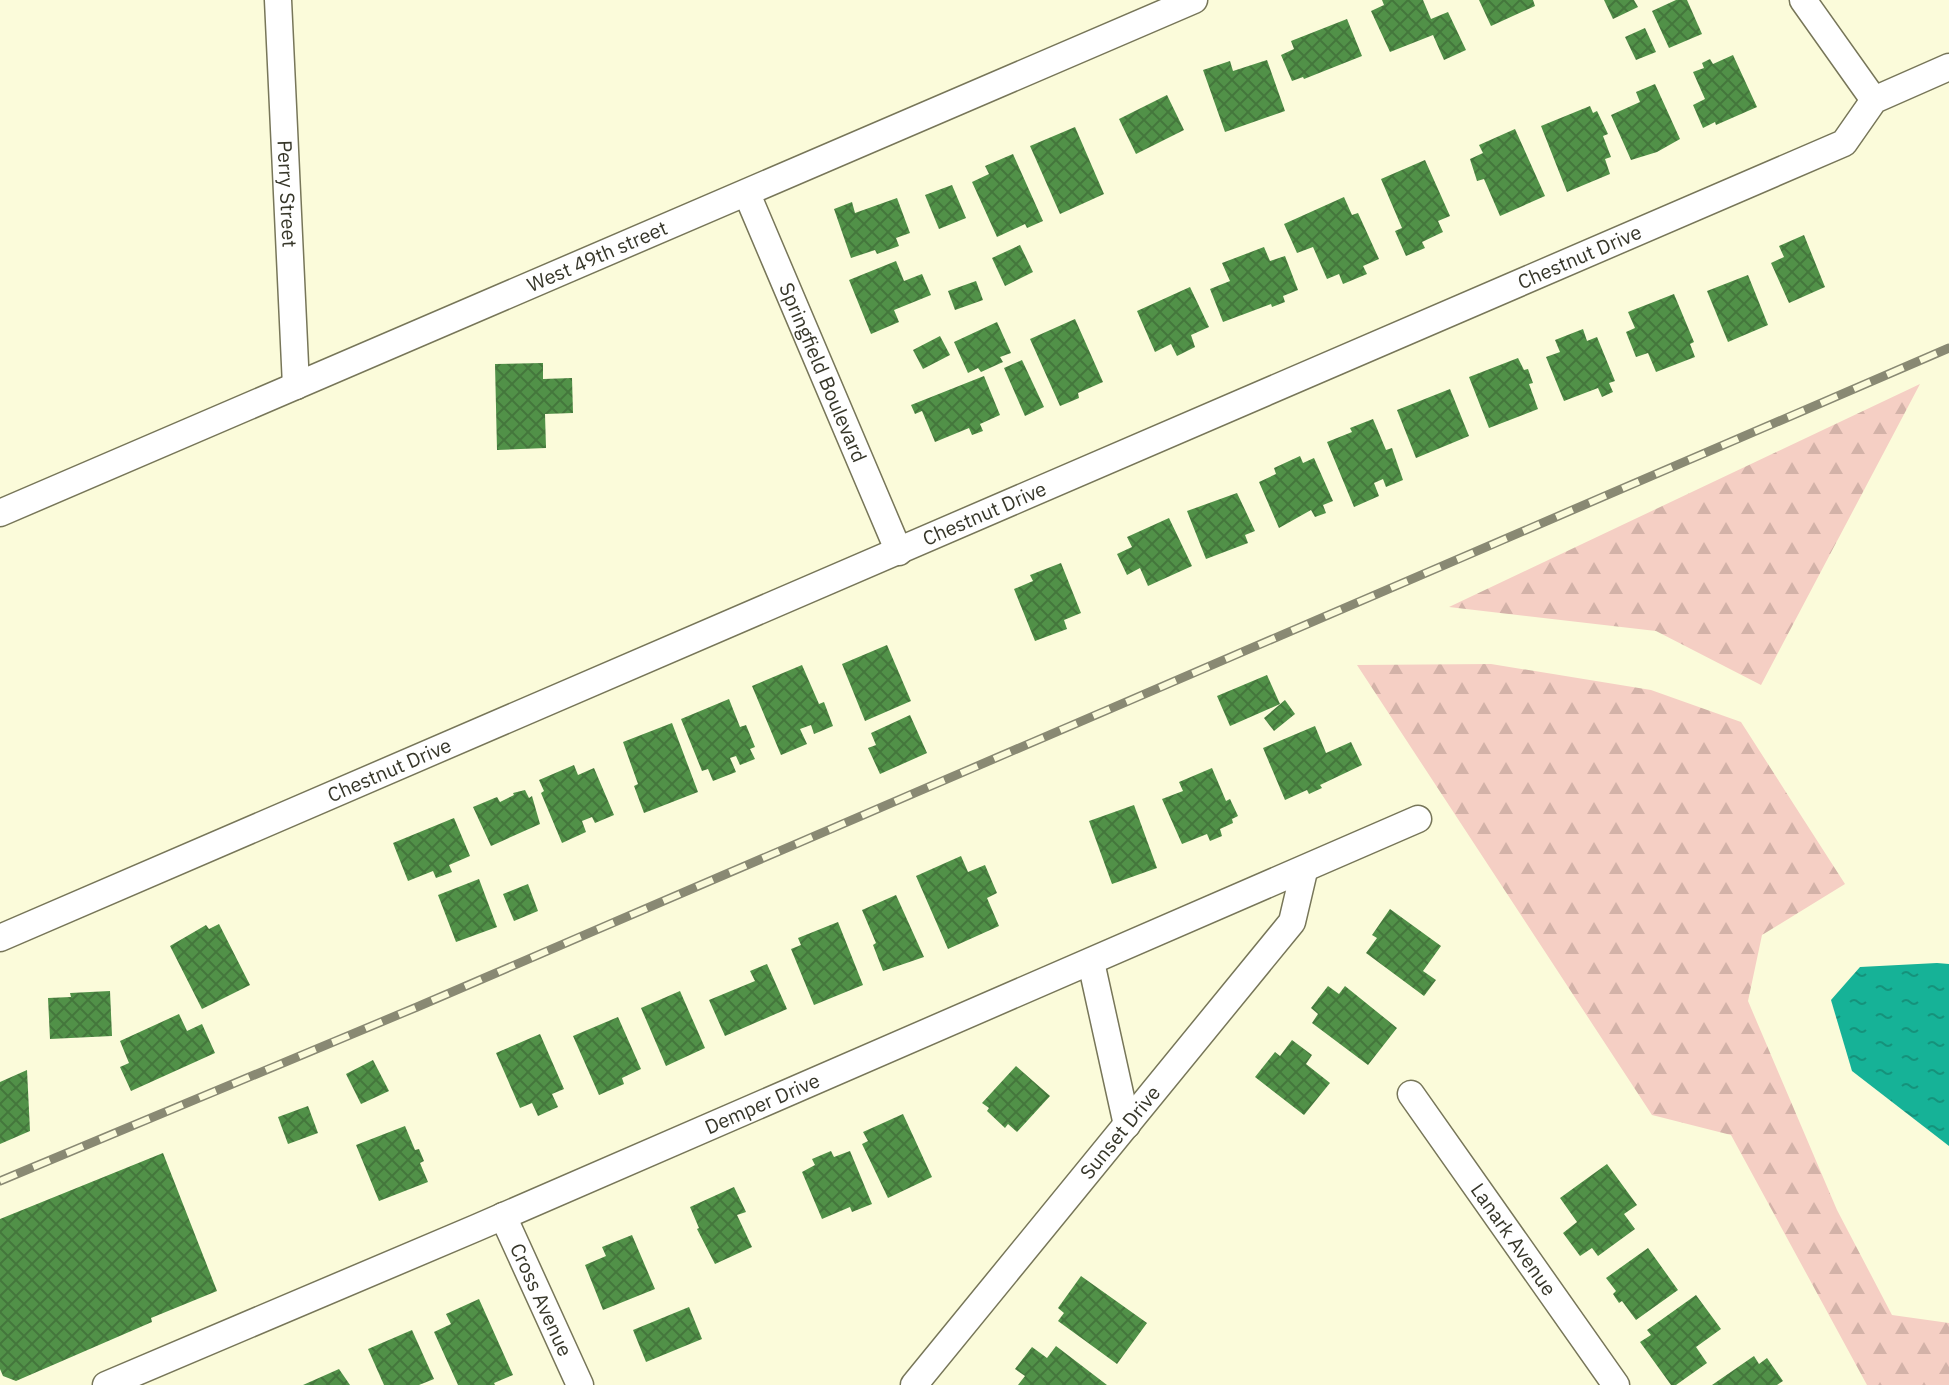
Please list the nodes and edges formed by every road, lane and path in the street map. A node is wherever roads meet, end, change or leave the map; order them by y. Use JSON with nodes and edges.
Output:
{"nodes":[{"id":1,"x":278,"y":0,"type":"edge"},
{"id":2,"x":1803,"y":0,"type":"edge"},
{"id":3,"x":1180,"y":1,"type":"edge"},
{"id":4,"x":1949,"y":67,"type":"edge"},
{"id":5,"x":1874,"y":100,"type":"junction"},
{"id":6,"x":747,"y":194,"type":"junction"},
{"id":7,"x":296,"y":386,"type":"junction"},
{"id":8,"x":0,"y":513,"type":"edge"},
{"id":9,"x":899,"y":552,"type":"junction"},
{"id":10,"x":1418,"y":819,"type":"dead end"},
{"id":11,"x":1304,"y":871,"type":"junction"},
{"id":12,"x":0,"y":938,"type":"edge"},
{"id":13,"x":1091,"y":962,"type":"junction"},
{"id":14,"x":1411,"y":1094,"type":"dead end"},
{"id":15,"x":1127,"y":1125,"type":"junction"},
{"id":16,"x":503,"y":1216,"type":"junction"},
{"id":17,"x":106,"y":1385,"type":"edge"},
{"id":18,"x":580,"y":1385,"type":"edge"},
{"id":19,"x":914,"y":1385,"type":"edge"},
{"id":20,"x":1616,"y":1385,"type":"edge"}],
"edges":[{"from":1,"to":7,"type":"street","name":"Perry Street"},
{"from":2,"to":5,"type":"street"},
{"from":3,"to":6,"type":"street","name":"West 49th street"},
{"from":4,"to":5,"type":"street"},
{"from":5,"to":9,"type":"street","name":"Chestnut Drive"},
{"from":6,"to":7,"type":"street","name":"West 49th street"},
{"from":6,"to":9,"type":"street","name":"Springfield Boulevard"},
{"from":7,"to":8,"type":"street","name":"West 49th street"},
{"from":9,"to":12,"type":"street","name":"Chestnut Drive"},
{"from":10,"to":11,"type":"street","name":"Demper Drive"},
{"from":11,"to":13,"type":"street","name":"Demper Drive"},
{"from":11,"to":15,"type":"street","name":"Sunset Drive"},
{"from":13,"to":15,"type":"street"},
{"from":13,"to":16,"type":"street","name":"Demper Drive"},
{"from":14,"to":20,"type":"street","name":"Lanark Avenue"},
{"from":15,"to":19,"type":"street","name":"Sunset Drive"},
{"from":16,"to":17,"type":"street","name":"Demper Drive"},
{"from":16,"to":18,"type":"street","name":"Cross Avenue"}]}
